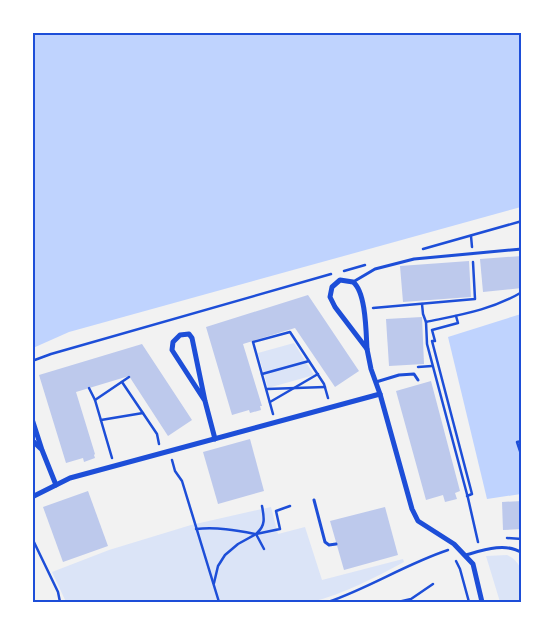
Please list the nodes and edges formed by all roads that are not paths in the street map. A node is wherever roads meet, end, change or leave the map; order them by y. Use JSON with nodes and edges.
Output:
{"nodes":[{"id":1,"x":522,"y":250,"type":"edge"},
{"id":2,"x":353,"y":282,"type":"junction"},
{"id":3,"x":367,"y":349,"type":"junction"},
{"id":4,"x":418,"y":380,"type":"dead end"},
{"id":5,"x":375,"y":382,"type":"junction"},
{"id":6,"x":380,"y":394,"type":"junction"},
{"id":7,"x":205,"y":401,"type":"junction"},
{"id":8,"x":32,"y":419,"type":"edge"},
{"id":9,"x":215,"y":438,"type":"junction"},
{"id":10,"x":32,"y":440,"type":"edge"},
{"id":11,"x":42,"y":450,"type":"junction"},
{"id":12,"x":56,"y":485,"type":"junction"},
{"id":13,"x":32,"y":497,"type":"edge"},
{"id":14,"x":314,"y":500,"type":"dead end"},
{"id":15,"x":336,"y":544,"type":"dead end"},
{"id":16,"x":520,"y":551,"type":"edge"},
{"id":17,"x":466,"y":555,"type":"junction"},
{"id":18,"x":482,"y":602,"type":"edge"}],
"edges":[{"from":1,"to":2,"type":"lane"},
{"from":2,"to":3,"type":"street"},
{"from":2,"to":3,"type":"street"},
{"from":3,"to":5,"type":"street"},
{"from":4,"to":5,"type":"lane"},
{"from":5,"to":6,"type":"street"},
{"from":6,"to":9,"type":"street"},
{"from":6,"to":17,"type":"street"},
{"from":7,"to":7,"type":"street"},
{"from":7,"to":9,"type":"street"},
{"from":8,"to":11,"type":"street"},
{"from":9,"to":12,"type":"street"},
{"from":10,"to":11,"type":"street"},
{"from":11,"to":12,"type":"street"},
{"from":12,"to":13,"type":"street"},
{"from":14,"to":15,"type":"lane"},
{"from":16,"to":17,"type":"lane"},
{"from":17,"to":18,"type":"street"}]}
